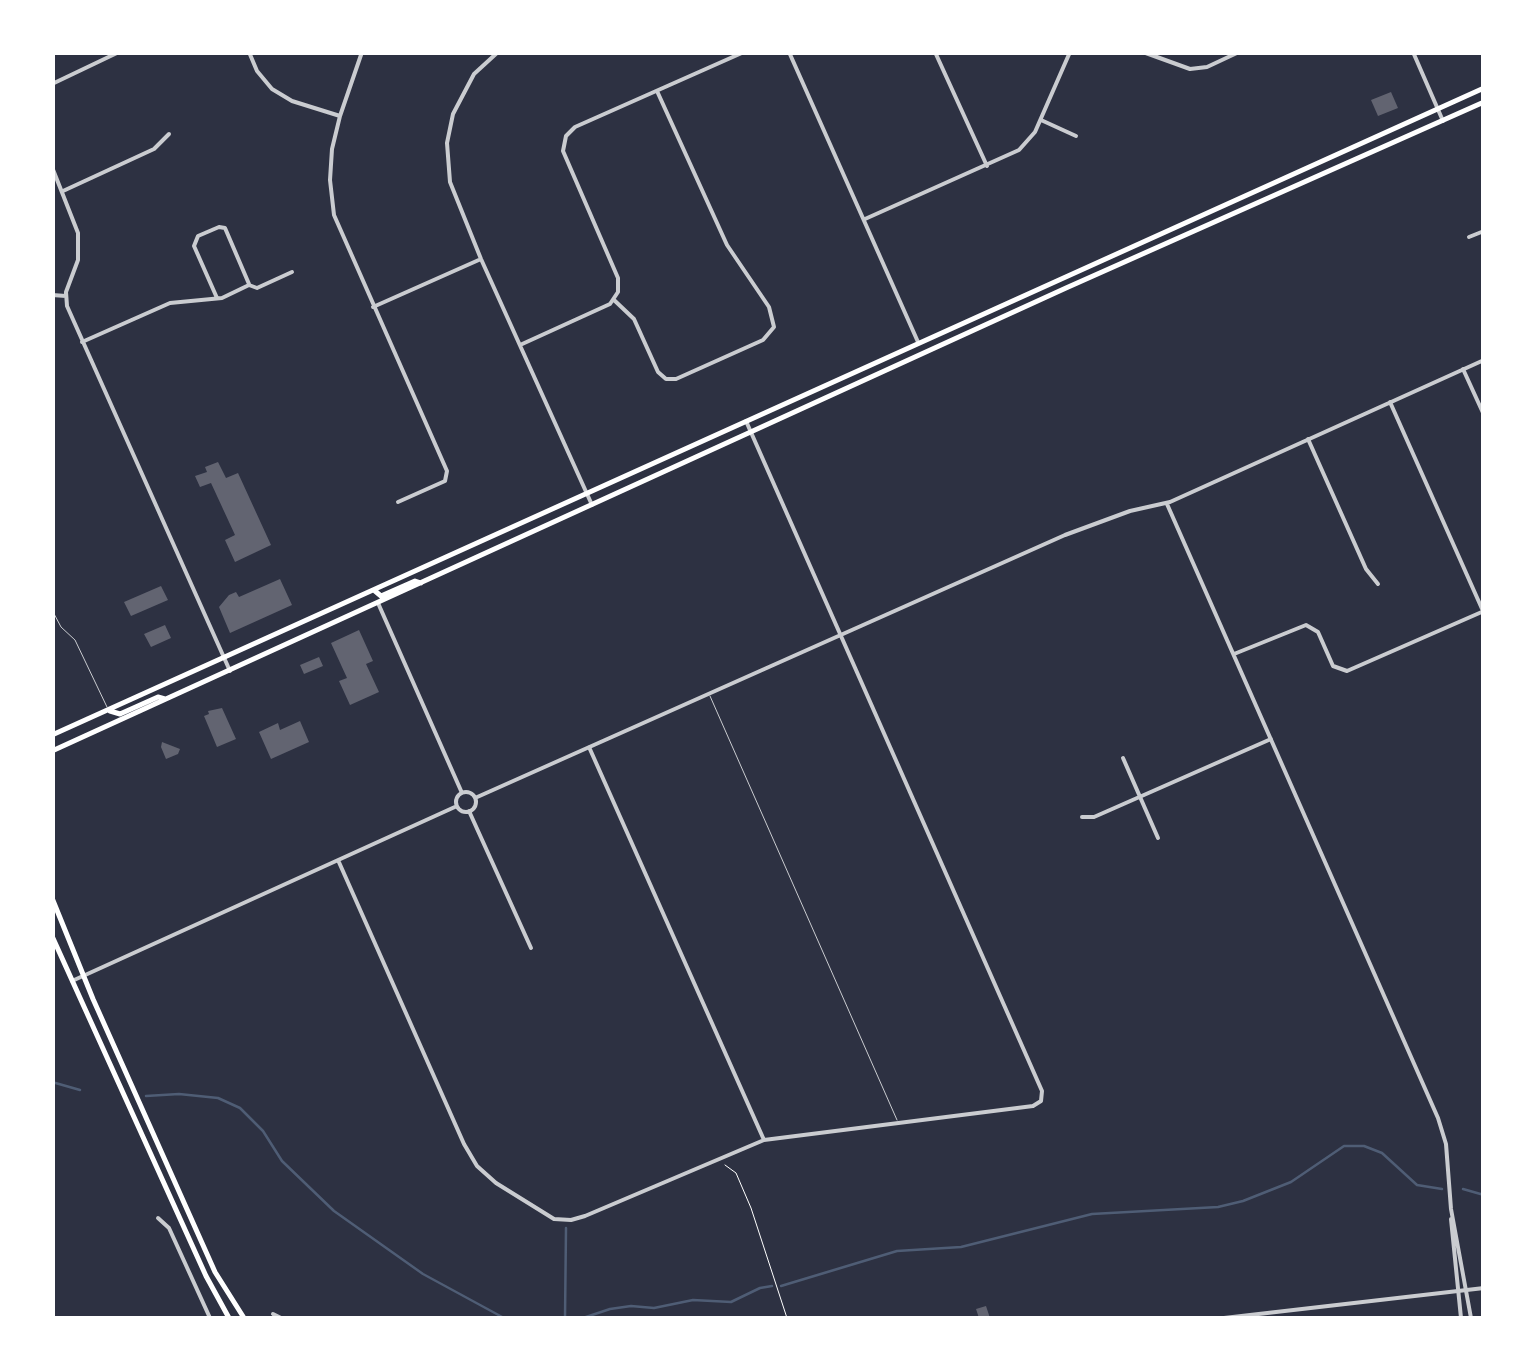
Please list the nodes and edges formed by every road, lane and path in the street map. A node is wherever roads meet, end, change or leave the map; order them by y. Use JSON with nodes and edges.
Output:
{"nodes":[{"id":1,"x":119,"y":52,"type":"edge"},
{"id":2,"x":249,"y":52,"type":"edge"},
{"id":3,"x":362,"y":52,"type":"edge"},
{"id":4,"x":498,"y":52,"type":"edge"},
{"id":5,"x":744,"y":52,"type":"edge"},
{"id":6,"x":789,"y":52,"type":"edge"},
{"id":7,"x":935,"y":52,"type":"edge"},
{"id":8,"x":1070,"y":52,"type":"edge"},
{"id":9,"x":1143,"y":52,"type":"edge"},
{"id":10,"x":1239,"y":52,"type":"edge"},
{"id":11,"x":1413,"y":52,"type":"edge"},
{"id":12,"x":52,"y":84,"type":"edge"},
{"id":13,"x":1484,"y":88,"type":"edge"},
{"id":14,"x":657,"y":91,"type":"junction"},
{"id":15,"x":1484,"y":102,"type":"edge"},
{"id":16,"x":1438,"y":108,"type":"junction"},
{"id":17,"x":340,"y":116,"type":"junction"},
{"id":18,"x":1040,"y":120,"type":"junction"},
{"id":19,"x":1443,"y":121,"type":"junction"},
{"id":20,"x":170,"y":134,"type":"dead end"},
{"id":21,"x":1076,"y":136,"type":"dead end"},
{"id":22,"x":987,"y":166,"type":"junction"},
{"id":23,"x":52,"y":167,"type":"edge"},
{"id":24,"x":63,"y":191,"type":"junction"},
{"id":25,"x":864,"y":220,"type":"junction"},
{"id":26,"x":1484,"y":231,"type":"edge"},
{"id":27,"x":1469,"y":237,"type":"dead end"},
{"id":28,"x":481,"y":259,"type":"junction"},
{"id":29,"x":292,"y":272,"type":"dead end"},
{"id":30,"x":249,"y":285,"type":"junction"},
{"id":31,"x":52,"y":296,"type":"edge"},
{"id":32,"x":66,"y":296,"type":"junction"},
{"id":33,"x":217,"y":298,"type":"junction"},
{"id":34,"x":614,"y":300,"type":"junction"},
{"id":35,"x":373,"y":307,"type":"junction"},
{"id":36,"x":82,"y":342,"type":"junction"},
{"id":37,"x":918,"y":342,"type":"junction"},
{"id":38,"x":520,"y":345,"type":"junction"},
{"id":39,"x":1484,"y":360,"type":"edge"},
{"id":40,"x":1463,"y":369,"type":"junction"},
{"id":41,"x":1390,"y":402,"type":"junction"},
{"id":42,"x":1484,"y":415,"type":"edge"},
{"id":43,"x":746,"y":421,"type":"junction"},
{"id":44,"x":751,"y":432,"type":"junction"},
{"id":45,"x":1308,"y":439,"type":"junction"},
{"id":46,"x":586,"y":492,"type":"junction"},
{"id":47,"x":398,"y":502,"type":"dead end"},
{"id":48,"x":1167,"y":503,"type":"junction"},
{"id":49,"x":592,"y":505,"type":"junction"},
{"id":50,"x":423,"y":583,"type":"junction"},
{"id":51,"x":1378,"y":584,"type":"dead end"},
{"id":52,"x":375,"y":590,"type":"junction"},
{"id":53,"x":378,"y":604,"type":"junction"},
{"id":54,"x":52,"y":610,"type":"edge"},
{"id":55,"x":1483,"y":611,"type":"edge"},
{"id":56,"x":841,"y":634,"type":"junction"},
{"id":57,"x":1234,"y":654,"type":"junction"},
{"id":58,"x":224,"y":657,"type":"junction"},
{"id":59,"x":230,"y":670,"type":"junction"},
{"id":60,"x":708,"y":693,"type":"junction"},
{"id":61,"x":168,"y":699,"type":"junction"},
{"id":62,"x":108,"y":710,"type":"junction"},
{"id":63,"x":52,"y":736,"type":"edge"},
{"id":64,"x":1271,"y":739,"type":"junction"},
{"id":65,"x":589,"y":748,"type":"junction"},
{"id":66,"x":52,"y":751,"type":"edge"},
{"id":67,"x":1123,"y":758,"type":"dead end"},
{"id":68,"x":462,"y":793,"type":"junction"},
{"id":69,"x":1140,"y":797,"type":"junction"},
{"id":70,"x":475,"y":798,"type":"junction"},
{"id":71,"x":457,"y":806,"type":"junction"},
{"id":72,"x":470,"y":812,"type":"junction"},
{"id":73,"x":1082,"y":817,"type":"dead end"},
{"id":74,"x":1158,"y":838,"type":"dead end"},
{"id":75,"x":338,"y":860,"type":"junction"},
{"id":76,"x":52,"y":898,"type":"edge"},
{"id":77,"x":53,"y":939,"type":"edge"},
{"id":78,"x":532,"y":948,"type":"dead end"},
{"id":79,"x":84,"y":976,"type":"junction"},
{"id":80,"x":72,"y":981,"type":"junction"},
{"id":81,"x":898,"y":1122,"type":"junction"},
{"id":82,"x":764,"y":1140,"type":"junction"},
{"id":83,"x":721,"y":1158,"type":"junction"},
{"id":84,"x":1452,"y":1209,"type":"junction"},
{"id":85,"x":158,"y":1218,"type":"dead end"},
{"id":86,"x":1484,"y":1288,"type":"edge"},
{"id":87,"x":1466,"y":1291,"type":"junction"},
{"id":88,"x":1458,"y":1292,"type":"junction"},
{"id":89,"x":274,"y":1314,"type":"dead end"},
{"id":90,"x":210,"y":1318,"type":"edge"},
{"id":91,"x":229,"y":1318,"type":"edge"},
{"id":92,"x":244,"y":1318,"type":"edge"},
{"id":93,"x":281,"y":1318,"type":"edge"},
{"id":94,"x":787,"y":1318,"type":"edge"},
{"id":95,"x":1224,"y":1318,"type":"edge"},
{"id":96,"x":1462,"y":1318,"type":"edge"},
{"id":97,"x":1472,"y":1318,"type":"edge"}],
"edges":[{"from":1,"to":12,"type":"street"},
{"from":2,"to":17,"type":"street"},
{"from":3,"to":17,"type":"street"},
{"from":4,"to":28,"type":"street"},
{"from":5,"to":14,"type":"street"},
{"from":6,"to":25,"type":"street"},
{"from":7,"to":22,"type":"street"},
{"from":8,"to":18,"type":"street"},
{"from":9,"to":10,"type":"street"},
{"from":11,"to":16,"type":"street"},
{"from":13,"to":16,"type":"main road"},
{"from":14,"to":34,"type":"street"},
{"from":14,"to":34,"type":"street"},
{"from":15,"to":19,"type":"main road"},
{"from":16,"to":19,"type":"street"},
{"from":16,"to":37,"type":"main road"},
{"from":17,"to":35,"type":"street"},
{"from":18,"to":21,"type":"street"},
{"from":18,"to":22,"type":"street"},
{"from":19,"to":44,"type":"main road"},
{"from":20,"to":24,"type":"street"},
{"from":22,"to":25,"type":"street"},
{"from":23,"to":24,"type":"street"},
{"from":24,"to":32,"type":"street"},
{"from":25,"to":37,"type":"street"},
{"from":26,"to":27,"type":"street"},
{"from":28,"to":35,"type":"street"},
{"from":28,"to":38,"type":"street"},
{"from":29,"to":30,"type":"street"},
{"from":30,"to":33,"type":"street"},
{"from":30,"to":33,"type":"street"},
{"from":31,"to":32,"type":"street"},
{"from":32,"to":36,"type":"street"},
{"from":33,"to":36,"type":"street"},
{"from":34,"to":38,"type":"street"},
{"from":35,"to":47,"type":"street"},
{"from":36,"to":58,"type":"street"},
{"from":37,"to":43,"type":"main road"},
{"from":38,"to":46,"type":"street"},
{"from":39,"to":40,"type":"street"},
{"from":40,"to":41,"type":"street"},
{"from":40,"to":42,"type":"street"},
{"from":41,"to":45,"type":"street"},
{"from":41,"to":55,"type":"street"},
{"from":43,"to":44,"type":"street"},
{"from":43,"to":46,"type":"main road"},
{"from":44,"to":49,"type":"main road"},
{"from":44,"to":56,"type":"street"},
{"from":45,"to":48,"type":"street"},
{"from":45,"to":51,"type":"street"},
{"from":46,"to":49,"type":"street"},
{"from":46,"to":52,"type":"main road"},
{"from":48,"to":56,"type":"street"},
{"from":48,"to":57,"type":"street"},
{"from":49,"to":50,"type":"main road"},
{"from":50,"to":52,"type":"main road"},
{"from":50,"to":53,"type":"main road"},
{"from":52,"to":58,"type":"main road"},
{"from":53,"to":59,"type":"main road"},
{"from":53,"to":68,"type":"street"},
{"from":54,"to":62,"type":"lane"},
{"from":55,"to":57,"type":"street"},
{"from":56,"to":60,"type":"street"},
{"from":56,"to":81,"type":"street"},
{"from":57,"to":64,"type":"street"},
{"from":58,"to":59,"type":"street"},
{"from":58,"to":62,"type":"main road"},
{"from":59,"to":61,"type":"main road"},
{"from":60,"to":65,"type":"street"},
{"from":60,"to":81,"type":"lane"},
{"from":61,"to":62,"type":"main road"},
{"from":61,"to":66,"type":"main road"},
{"from":62,"to":63,"type":"main road"},
{"from":64,"to":69,"type":"street"},
{"from":64,"to":84,"type":"street"},
{"from":65,"to":70,"type":"street"},
{"from":65,"to":82,"type":"street"},
{"from":67,"to":69,"type":"street"},
{"from":68,"to":70,"type":"street"},
{"from":68,"to":71,"type":"street"},
{"from":69,"to":73,"type":"street"},
{"from":69,"to":74,"type":"street"},
{"from":70,"to":72,"type":"street"},
{"from":71,"to":72,"type":"street"},
{"from":71,"to":75,"type":"street"},
{"from":72,"to":78,"type":"street"},
{"from":75,"to":79,"type":"street"},
{"from":75,"to":83,"type":"street"},
{"from":76,"to":79,"type":"main road"},
{"from":77,"to":80,"type":"main road"},
{"from":79,"to":80,"type":"street"},
{"from":79,"to":92,"type":"main road"},
{"from":80,"to":91,"type":"main road"},
{"from":81,"to":82,"type":"street"},
{"from":82,"to":83,"type":"street"},
{"from":83,"to":94,"type":"path"},
{"from":84,"to":87,"type":"street"},
{"from":84,"to":88,"type":"street"},
{"from":85,"to":90,"type":"street"},
{"from":86,"to":87,"type":"street"},
{"from":87,"to":88,"type":"street"},
{"from":87,"to":97,"type":"street"},
{"from":88,"to":95,"type":"street"},
{"from":88,"to":96,"type":"street"},
{"from":89,"to":93,"type":"street"}]}
